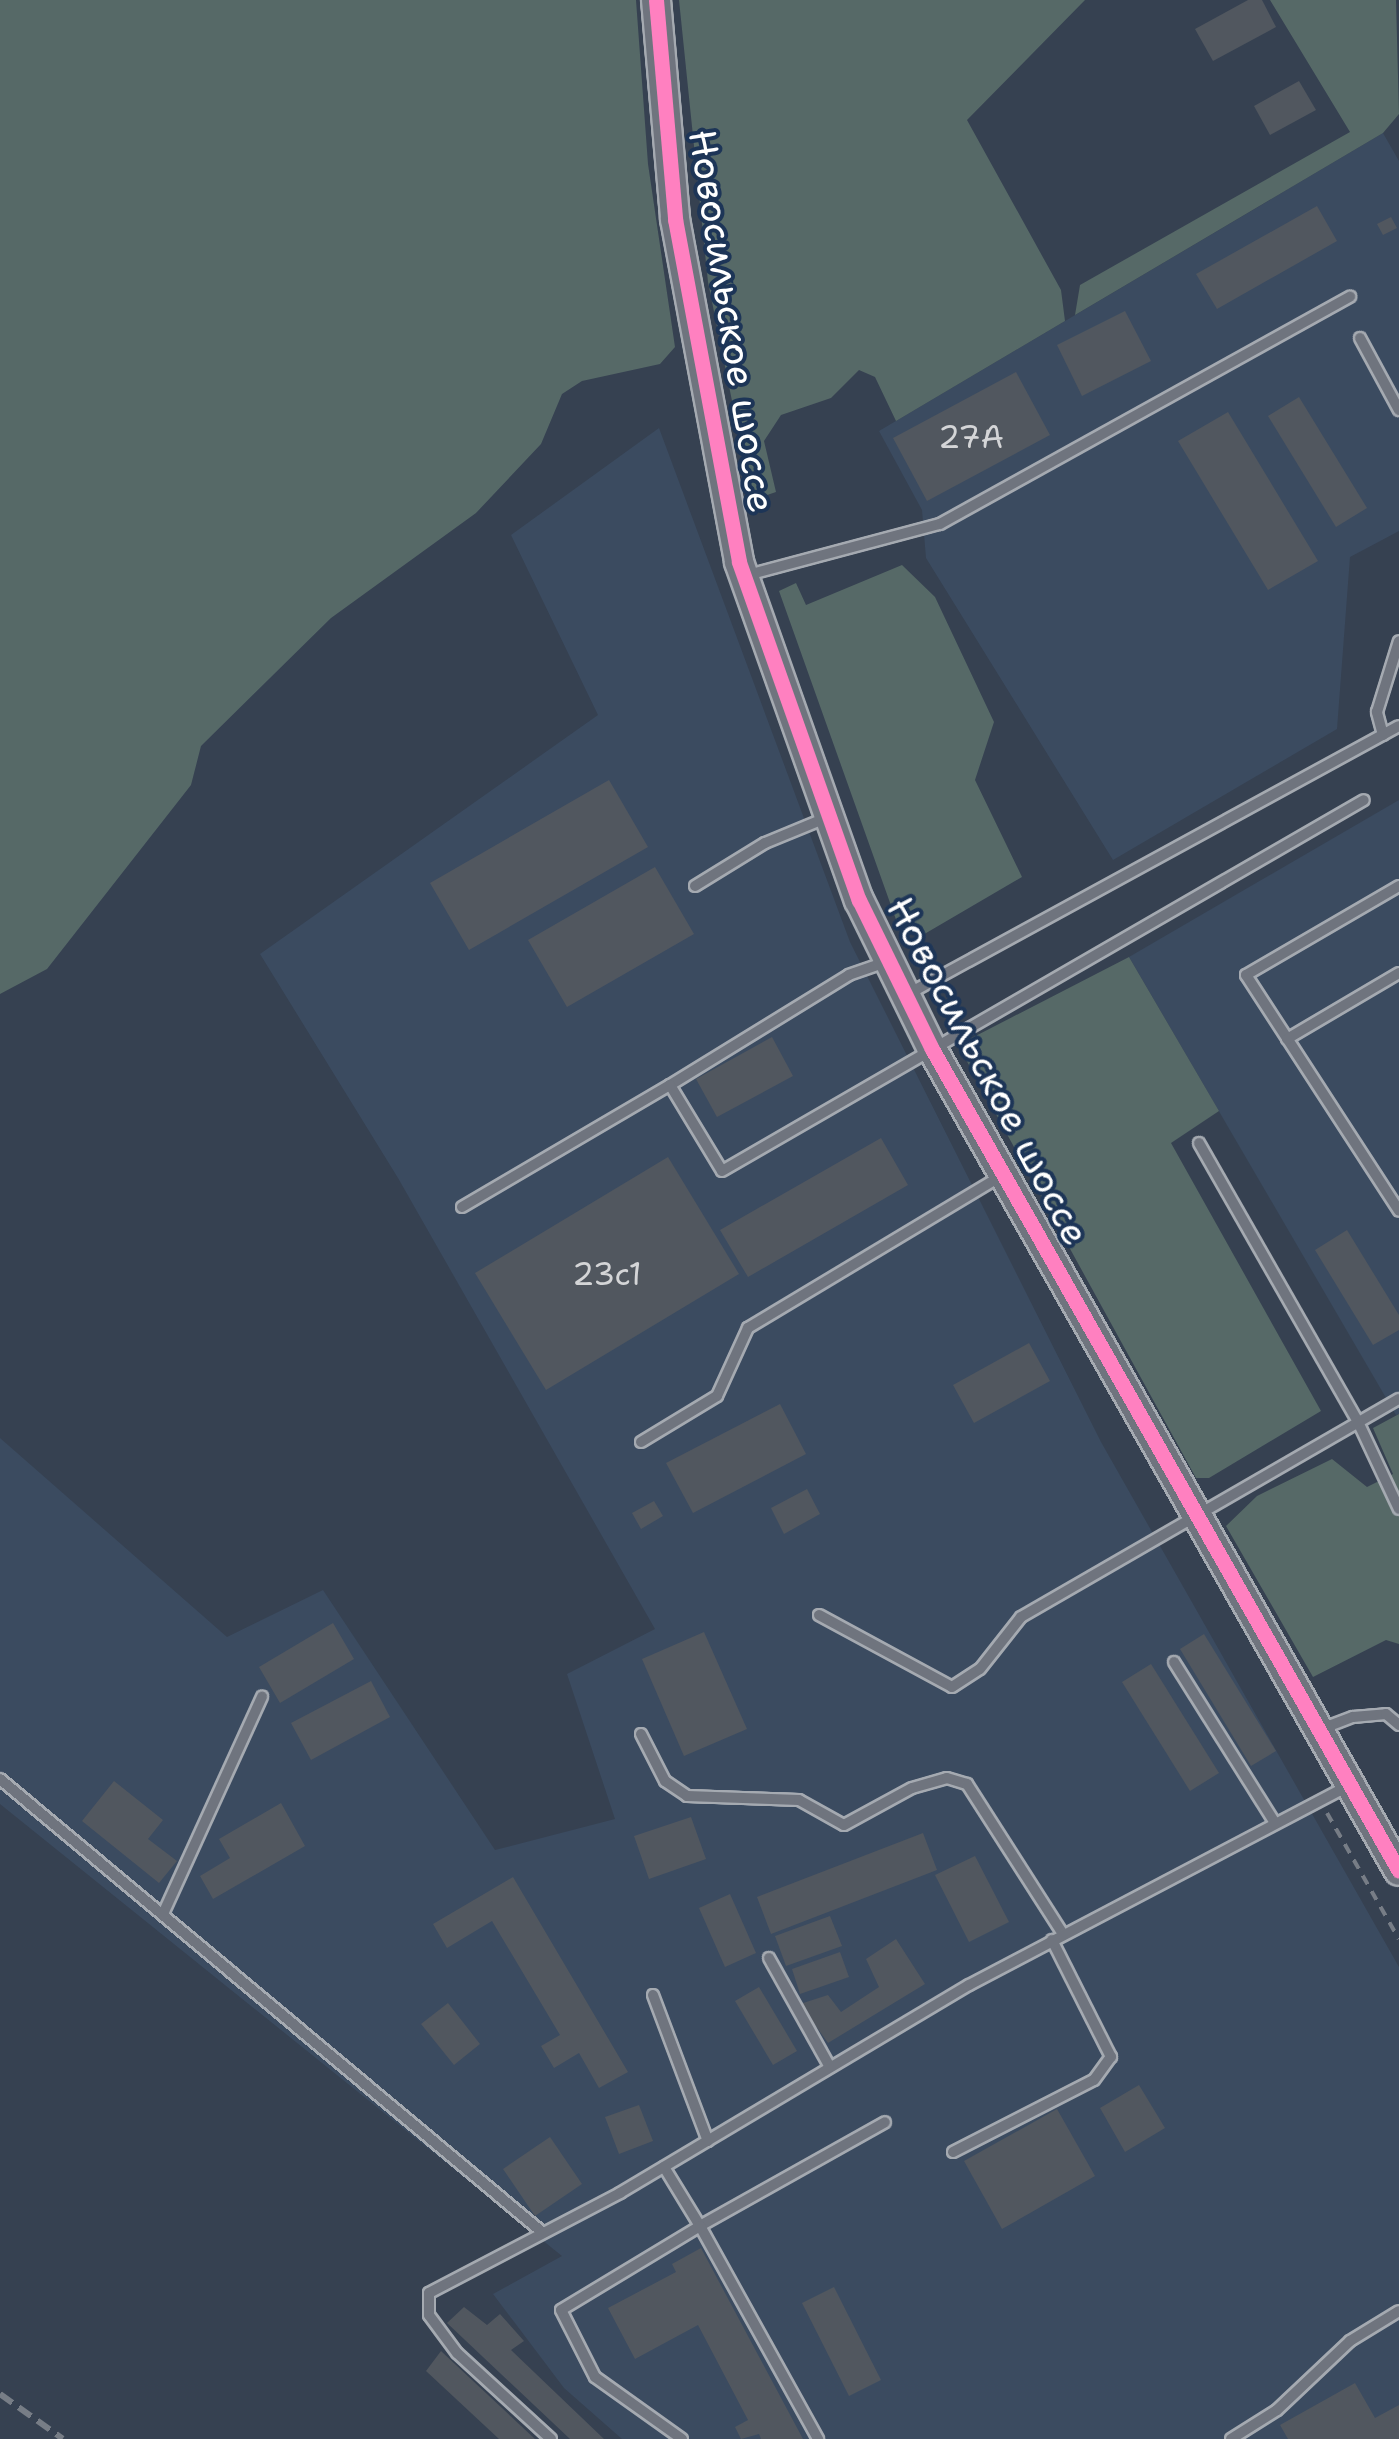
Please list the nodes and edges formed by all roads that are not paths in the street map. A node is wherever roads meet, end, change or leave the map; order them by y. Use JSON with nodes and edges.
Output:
{"nodes":[{"id":1,"x":656,"y":0,"type":"edge"},
{"id":2,"x":1350,"y":297,"type":"dead end"},
{"id":3,"x":1360,"y":338,"type":"dead end"},
{"id":4,"x":1399,"y":410,"type":"edge"},
{"id":5,"x":744,"y":576,"type":"junction"},
{"id":6,"x":1399,"y":641,"type":"edge"},
{"id":7,"x":1399,"y":726,"type":"edge"},
{"id":8,"x":1383,"y":735,"type":"junction"},
{"id":9,"x":1364,"y":800,"type":"dead end"},
{"id":10,"x":829,"y":817,"type":"junction"},
{"id":11,"x":695,"y":886,"type":"dead end"},
{"id":12,"x":1399,"y":886,"type":"edge"},
{"id":13,"x":886,"y":961,"type":"junction"},
{"id":14,"x":1399,"y":974,"type":"edge"},
{"id":15,"x":903,"y":997,"type":"junction"},
{"id":16,"x":1287,"y":1038,"type":"junction"},
{"id":17,"x":932,"y":1049,"type":"junction"},
{"id":18,"x":670,"y":1085,"type":"junction"},
{"id":19,"x":1199,"y":1143,"type":"dead end"},
{"id":20,"x":1004,"y":1175,"type":"junction"},
{"id":21,"x":462,"y":1207,"type":"dead end"},
{"id":22,"x":1399,"y":1211,"type":"edge"},
{"id":23,"x":1399,"y":1399,"type":"edge"},
{"id":24,"x":1358,"y":1422,"type":"junction"},
{"id":25,"x":641,"y":1442,"type":"dead end"},
{"id":26,"x":1399,"y":1509,"type":"edge"},
{"id":27,"x":1198,"y":1513,"type":"junction"},
{"id":28,"x":820,"y":1614,"type":"dead end"},
{"id":29,"x":1174,"y":1662,"type":"dead end"},
{"id":30,"x":262,"y":1697,"type":"dead end"},
{"id":31,"x":1399,"y":1724,"type":"edge"},
{"id":32,"x":1320,"y":1730,"type":"junction"},
{"id":33,"x":641,"y":1734,"type":"dead end"},
{"id":34,"x":0,"y":1779,"type":"edge"},
{"id":35,"x":1351,"y":1784,"type":"junction"},
{"id":36,"x":1274,"y":1823,"type":"junction"},
{"id":37,"x":1395,"y":1853,"type":"edge"},
{"id":38,"x":163,"y":1914,"type":"junction"},
{"id":39,"x":1058,"y":1937,"type":"junction"},
{"id":40,"x":769,"y":1958,"type":"dead end"},
{"id":41,"x":653,"y":1995,"type":"dead end"},
{"id":42,"x":830,"y":2067,"type":"junction"},
{"id":43,"x":885,"y":2122,"type":"dead end"},
{"id":44,"x":708,"y":2141,"type":"junction"},
{"id":45,"x":953,"y":2152,"type":"dead end"},
{"id":46,"x":664,"y":2167,"type":"junction"},
{"id":47,"x":700,"y":2226,"type":"junction"},
{"id":48,"x":542,"y":2232,"type":"junction"},
{"id":49,"x":1399,"y":2311,"type":"edge"},
{"id":50,"x":551,"y":2439,"type":"edge"},
{"id":51,"x":682,"y":2439,"type":"edge"},
{"id":52,"x":818,"y":2439,"type":"edge"},
{"id":53,"x":1231,"y":2439,"type":"edge"}],
"edges":[{"from":1,"to":5,"type":"street","name":"Новосильское шоссе"},
{"from":2,"to":5,"type":"lane"},
{"from":3,"to":4,"type":"lane"},
{"from":5,"to":10,"type":"street","name":"Новосильское шоссе"},
{"from":6,"to":8,"type":"lane"},
{"from":7,"to":8,"type":"lane"},
{"from":8,"to":15,"type":"lane"},
{"from":9,"to":17,"type":"lane"},
{"from":10,"to":11,"type":"lane"},
{"from":10,"to":13,"type":"street","name":"Новосильское шоссе"},
{"from":12,"to":16,"type":"lane"},
{"from":13,"to":15,"type":"street","name":"Новосильское шоссе"},
{"from":13,"to":18,"type":"lane"},
{"from":14,"to":16,"type":"lane"},
{"from":15,"to":17,"type":"street","name":"Новосильское шоссе"},
{"from":16,"to":22,"type":"lane"},
{"from":17,"to":18,"type":"lane"},
{"from":17,"to":20,"type":"street","name":"Новосильское шоссе"},
{"from":18,"to":21,"type":"lane"},
{"from":19,"to":24,"type":"lane"},
{"from":20,"to":25,"type":"lane"},
{"from":20,"to":27,"type":"street","name":"Новосильское шоссе"},
{"from":23,"to":24,"type":"lane"},
{"from":24,"to":26,"type":"lane"},
{"from":24,"to":27,"type":"lane"},
{"from":27,"to":28,"type":"lane"},
{"from":27,"to":32,"type":"street","name":"Новосильское шоссе"},
{"from":29,"to":36,"type":"lane"},
{"from":30,"to":38,"type":"lane"},
{"from":31,"to":32,"type":"lane"},
{"from":32,"to":35,"type":"street","name":"Новосильское шоссе"},
{"from":33,"to":39,"type":"lane"},
{"from":34,"to":38,"type":"lane"},
{"from":35,"to":36,"type":"lane"},
{"from":35,"to":37,"type":"street","name":"Новосильское шоссе"},
{"from":36,"to":39,"type":"lane"},
{"from":38,"to":48,"type":"lane"},
{"from":39,"to":42,"type":"lane"},
{"from":39,"to":45,"type":"lane"},
{"from":40,"to":42,"type":"lane"},
{"from":41,"to":44,"type":"lane"},
{"from":42,"to":44,"type":"lane"},
{"from":43,"to":47,"type":"lane"},
{"from":44,"to":46,"type":"lane"},
{"from":46,"to":47,"type":"lane"},
{"from":46,"to":48,"type":"lane"},
{"from":47,"to":51,"type":"lane"},
{"from":47,"to":52,"type":"lane"},
{"from":48,"to":50,"type":"lane"},
{"from":49,"to":53,"type":"lane"}]}
